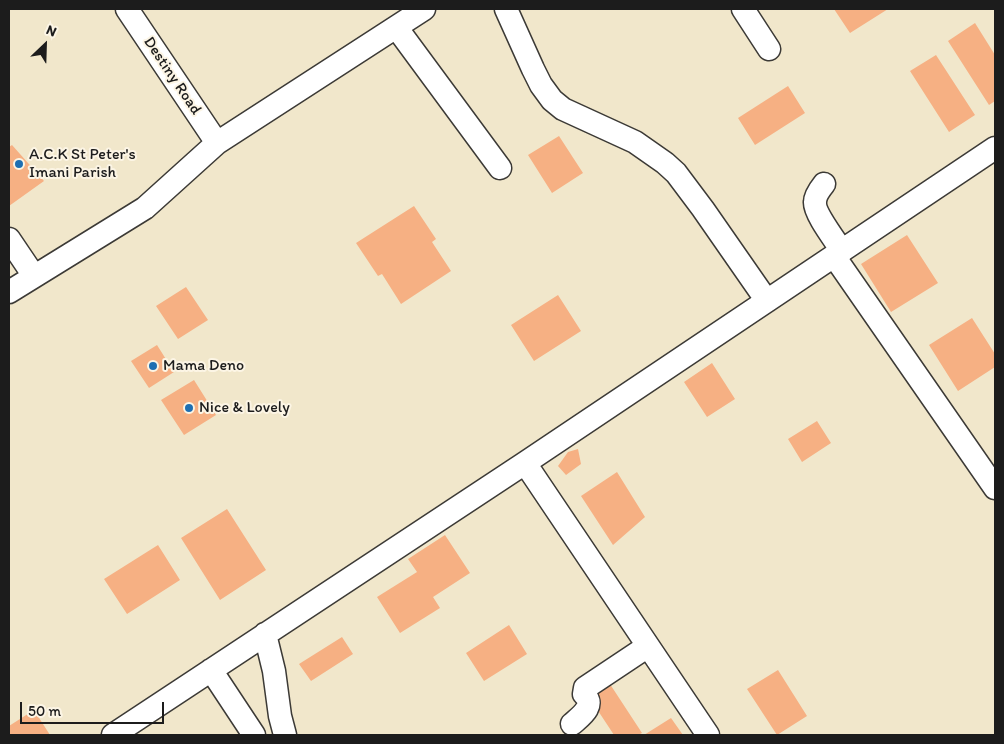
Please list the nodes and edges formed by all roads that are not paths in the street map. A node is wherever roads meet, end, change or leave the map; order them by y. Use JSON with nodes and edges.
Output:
{"nodes":[{"id":1,"x":127,"y":9,"type":"edge"},
{"id":2,"x":143,"y":9,"type":"edge"},
{"id":3,"x":424,"y":9,"type":"edge"},
{"id":4,"x":506,"y":9,"type":"edge"},
{"id":5,"x":743,"y":9,"type":"edge"},
{"id":6,"x":396,"y":27,"type":"junction"},
{"id":7,"x":769,"y":49,"type":"dead end"},
{"id":8,"x":217,"y":143,"type":"junction"},
{"id":9,"x":995,"y":148,"type":"edge"},
{"id":10,"x":500,"y":168,"type":"dead end"},
{"id":11,"x":824,"y":184,"type":"dead end"},
{"id":12,"x":9,"y":240,"type":"edge"},
{"id":13,"x":838,"y":253,"type":"junction"},
{"id":14,"x":34,"y":276,"type":"junction"},
{"id":15,"x":9,"y":292,"type":"edge"},
{"id":16,"x":767,"y":301,"type":"junction"},
{"id":17,"x":526,"y":463,"type":"junction"},
{"id":18,"x":995,"y":488,"type":"edge"},
{"id":19,"x":265,"y":634,"type":"junction"},
{"id":20,"x":648,"y":646,"type":"junction"},
{"id":21,"x":211,"y":670,"type":"junction"},
{"id":22,"x":572,"y":724,"type":"dead end"},
{"id":23,"x":113,"y":735,"type":"edge"},
{"id":24,"x":254,"y":735,"type":"edge"},
{"id":25,"x":285,"y":735,"type":"edge"},
{"id":26,"x":708,"y":735,"type":"edge"}],
"edges":[{"from":1,"to":8,"type":"street","name":"Destiny Road"},
{"from":2,"to":8,"type":"street"},
{"from":3,"to":6,"type":"street"},
{"from":4,"to":16,"type":"street"},
{"from":5,"to":7,"type":"street"},
{"from":6,"to":8,"type":"street"},
{"from":6,"to":10,"type":"street"},
{"from":8,"to":14,"type":"street"},
{"from":9,"to":13,"type":"street"},
{"from":11,"to":13,"type":"street"},
{"from":12,"to":14,"type":"street"},
{"from":13,"to":16,"type":"street"},
{"from":13,"to":18,"type":"street"},
{"from":14,"to":15,"type":"street"},
{"from":16,"to":17,"type":"street"},
{"from":17,"to":19,"type":"street"},
{"from":17,"to":20,"type":"street"},
{"from":19,"to":21,"type":"street"},
{"from":19,"to":25,"type":"street"},
{"from":20,"to":22,"type":"street"},
{"from":20,"to":26,"type":"street"},
{"from":21,"to":23,"type":"street"},
{"from":21,"to":24,"type":"street"}]}
